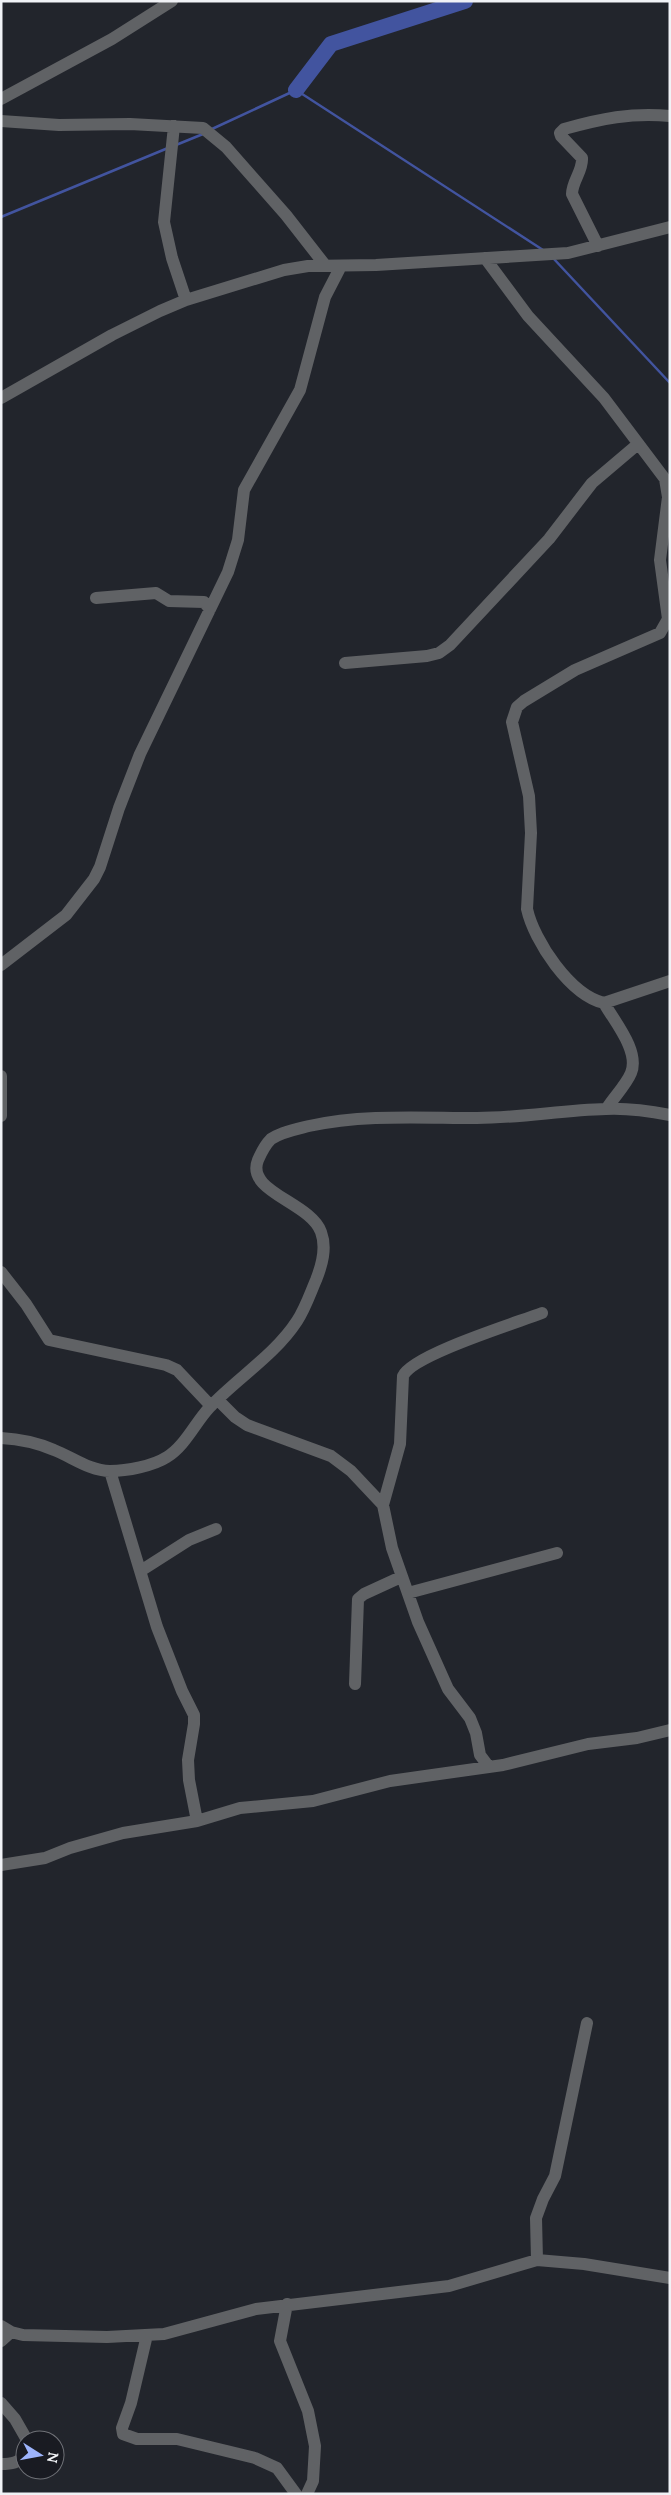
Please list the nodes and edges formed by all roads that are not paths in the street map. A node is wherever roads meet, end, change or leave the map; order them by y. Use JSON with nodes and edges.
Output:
{"nodes":[{"id":1,"x":172,"y":1,"type":"edge"},
{"id":2,"x":1,"y":99,"type":"edge"},
{"id":3,"x":670,"y":116,"type":"edge"},
{"id":4,"x":1,"y":122,"type":"edge"},
{"id":5,"x":174,"y":126,"type":"junction"},
{"id":6,"x":670,"y":227,"type":"edge"},
{"id":7,"x":598,"y":246,"type":"junction"},
{"id":8,"x":485,"y":258,"type":"junction"},
{"id":9,"x":325,"y":265,"type":"junction"},
{"id":10,"x":341,"y":266,"type":"junction"},
{"id":11,"x":186,"y":300,"type":"junction"},
{"id":12,"x":1,"y":398,"type":"edge"},
{"id":13,"x":638,"y":444,"type":"junction"},
{"id":14,"x":96,"y":598,"type":"dead end"},
{"id":15,"x":210,"y":609,"type":"junction"},
{"id":16,"x":345,"y":664,"type":"dead end"},
{"id":17,"x":1,"y":951,"type":"edge"},
{"id":18,"x":14,"y":954,"type":"junction"},
{"id":19,"x":1,"y":965,"type":"edge"},
{"id":20,"x":670,"y":981,"type":"edge"},
{"id":21,"x":604,"y":1003,"type":"junction"},
{"id":22,"x":1,"y":1076,"type":"edge"},
{"id":23,"x":607,"y":1108,"type":"junction"},
{"id":24,"x":670,"y":1114,"type":"edge"},
{"id":25,"x":1,"y":1116,"type":"edge"},
{"id":26,"x":1,"y":1272,"type":"edge"},
{"id":27,"x":542,"y":1313,"type":"dead end"},
{"id":28,"x":215,"y":1403,"type":"junction"},
{"id":29,"x":1,"y":1438,"type":"edge"},
{"id":30,"x":110,"y":1471,"type":"junction"},
{"id":31,"x":383,"y":1505,"type":"junction"},
{"id":32,"x":216,"y":1529,"type":"dead end"},
{"id":33,"x":557,"y":1553,"type":"dead end"},
{"id":34,"x":142,"y":1570,"type":"junction"},
{"id":35,"x":401,"y":1577,"type":"junction"},
{"id":36,"x":408,"y":1593,"type":"junction"},
{"id":37,"x":355,"y":1684,"type":"dead end"},
{"id":38,"x":670,"y":1730,"type":"edge"},
{"id":39,"x":489,"y":1767,"type":"junction"},
{"id":40,"x":197,"y":1821,"type":"junction"},
{"id":41,"x":1,"y":1866,"type":"edge"},
{"id":42,"x":587,"y":2023,"type":"dead end"},
{"id":43,"x":537,"y":2260,"type":"junction"},
{"id":44,"x":670,"y":2278,"type":"edge"},
{"id":45,"x":287,"y":2304,"type":"junction"},
{"id":46,"x":6,"y":2329,"type":"edge"},
{"id":47,"x":147,"y":2335,"type":"junction"},
{"id":48,"x":1,"y":2341,"type":"edge"},
{"id":49,"x":1,"y":2403,"type":"edge"},
{"id":50,"x":21,"y":2430,"type":"edge"},
{"id":51,"x":15,"y":2463,"type":"edge"},
{"id":52,"x":1,"y":2464,"type":"edge"},
{"id":53,"x":296,"y":2494,"type":"edge"},
{"id":54,"x":308,"y":2494,"type":"edge"}],
"edges":[{"from":1,"to":2,"type":"street"},
{"from":3,"to":7,"type":"street"},
{"from":4,"to":5,"type":"street"},
{"from":5,"to":9,"type":"street"},
{"from":5,"to":11,"type":"street"},
{"from":6,"to":7,"type":"street"},
{"from":7,"to":8,"type":"street"},
{"from":8,"to":10,"type":"street"},
{"from":8,"to":13,"type":"street"},
{"from":9,"to":10,"type":"street"},
{"from":9,"to":11,"type":"street"},
{"from":10,"to":15,"type":"street"},
{"from":11,"to":12,"type":"street"},
{"from":13,"to":16,"type":"street"},
{"from":13,"to":21,"type":"street"},
{"from":14,"to":15,"type":"street"},
{"from":15,"to":18,"type":"street"},
{"from":17,"to":18,"type":"street"},
{"from":18,"to":19,"type":"street"},
{"from":20,"to":21,"type":"street"},
{"from":21,"to":23,"type":"street"},
{"from":22,"to":25,"type":"street"},
{"from":23,"to":24,"type":"street"},
{"from":23,"to":28,"type":"street"},
{"from":26,"to":28,"type":"street"},
{"from":27,"to":31,"type":"street"},
{"from":28,"to":30,"type":"street"},
{"from":28,"to":31,"type":"street"},
{"from":29,"to":30,"type":"street"},
{"from":30,"to":34,"type":"street"},
{"from":31,"to":35,"type":"street"},
{"from":32,"to":34,"type":"street"},
{"from":33,"to":36,"type":"street"},
{"from":34,"to":40,"type":"street"},
{"from":35,"to":36,"type":"street"},
{"from":35,"to":37,"type":"street"},
{"from":36,"to":39,"type":"street"},
{"from":38,"to":39,"type":"street"},
{"from":39,"to":40,"type":"street"},
{"from":40,"to":41,"type":"street"},
{"from":42,"to":43,"type":"street"},
{"from":43,"to":44,"type":"street"},
{"from":43,"to":45,"type":"street"},
{"from":45,"to":47,"type":"street"},
{"from":45,"to":54,"type":"street"},
{"from":46,"to":47,"type":"street"},
{"from":46,"to":48,"type":"street"},
{"from":47,"to":53,"type":"street"},
{"from":49,"to":50,"type":"street"},
{"from":51,"to":52,"type":"street"}]}
